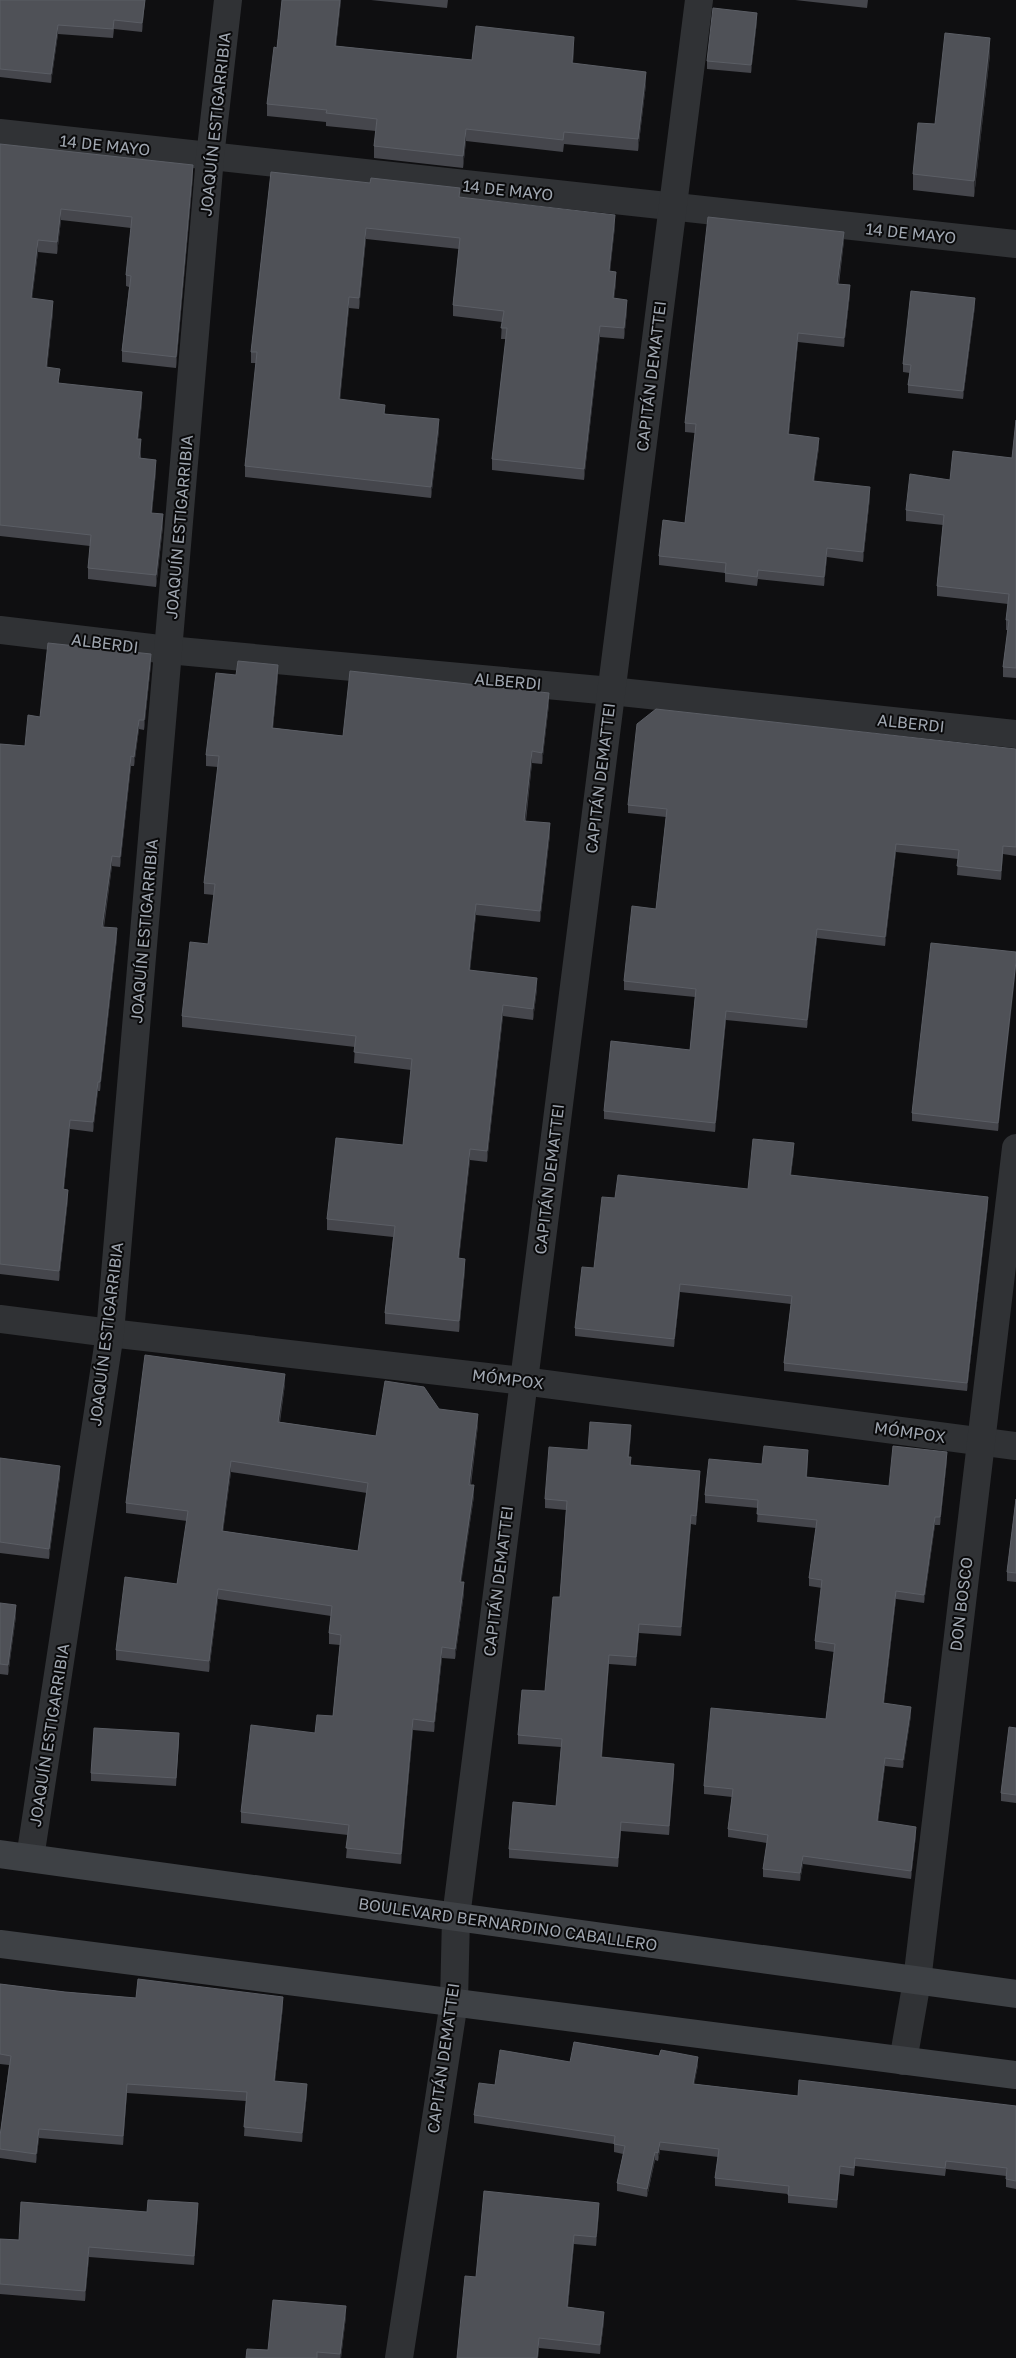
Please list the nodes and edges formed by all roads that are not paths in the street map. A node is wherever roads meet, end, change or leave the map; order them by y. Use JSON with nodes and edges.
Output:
{"nodes":[{"id":1,"x":228,"y":0,"type":"edge"},
{"id":2,"x":699,"y":0,"type":"edge"},
{"id":3,"x":0,"y":133,"type":"edge"},
{"id":4,"x":210,"y":157,"type":"junction"},
{"id":5,"x":672,"y":208,"type":"junction"},
{"id":6,"x":1016,"y":244,"type":"edge"},
{"id":7,"x":0,"y":630,"type":"edge"},
{"id":8,"x":168,"y":650,"type":"junction"},
{"id":9,"x":611,"y":691,"type":"junction"},
{"id":10,"x":1016,"y":734,"type":"edge"},
{"id":11,"x":1016,"y":1148,"type":"edge"},
{"id":12,"x":0,"y":1319,"type":"edge"},
{"id":13,"x":110,"y":1333,"type":"junction"},
{"id":14,"x":524,"y":1381,"type":"junction"},
{"id":15,"x":980,"y":1442,"type":"junction"},
{"id":16,"x":1016,"y":1446,"type":"edge"},
{"id":17,"x":0,"y":1854,"type":"edge"},
{"id":18,"x":30,"y":1858,"type":"junction"},
{"id":19,"x":456,"y":1917,"type":"junction"},
{"id":20,"x":0,"y":1944,"type":"edge"},
{"id":21,"x":917,"y":1981,"type":"junction"},
{"id":22,"x":1016,"y":1994,"type":"edge"},
{"id":23,"x":454,"y":2002,"type":"junction"},
{"id":24,"x":903,"y":2061,"type":"junction"},
{"id":25,"x":1016,"y":2075,"type":"edge"},
{"id":26,"x":398,"y":2358,"type":"edge"}],
"edges":[{"from":1,"to":4,"type":"street","name":"JOAQUÍN ESTIGARRIBIA"},
{"from":2,"to":5,"type":"street","name":"CAPITÁN DEMATTEI"},
{"from":3,"to":4,"type":"street","name":"14 DE MAYO"},
{"from":4,"to":5,"type":"street","name":"14 DE MAYO"},
{"from":4,"to":8,"type":"street","name":"JOAQUÍN ESTIGARRIBIA"},
{"from":5,"to":6,"type":"street","name":"14 DE MAYO"},
{"from":5,"to":9,"type":"street","name":"CAPITÁN DEMATTEI"},
{"from":7,"to":8,"type":"street","name":"ALBERDI"},
{"from":8,"to":9,"type":"street","name":"ALBERDI"},
{"from":8,"to":13,"type":"street","name":"JOAQUÍN ESTIGARRIBIA"},
{"from":9,"to":10,"type":"street","name":"ALBERDI"},
{"from":9,"to":14,"type":"street","name":"CAPITÁN DEMATTEI"},
{"from":11,"to":15,"type":"street","name":"DON BOSCO"},
{"from":12,"to":13,"type":"street","name":"MÓMPOX"},
{"from":13,"to":14,"type":"street","name":"MÓMPOX"},
{"from":13,"to":18,"type":"street","name":"JOAQUÍN ESTIGARRIBIA"},
{"from":14,"to":15,"type":"street","name":"MÓMPOX"},
{"from":14,"to":19,"type":"street","name":"CAPITÁN DEMATTEI"},
{"from":15,"to":16,"type":"street","name":"MÓMPOX"},
{"from":15,"to":21,"type":"street","name":"DON BOSCO"},
{"from":17,"to":18,"type":"main road","name":"BOULEVARD BERNARDINO CABALLERO"},
{"from":18,"to":19,"type":"main road","name":"BOULEVARD BERNARDINO CABALLERO"},
{"from":19,"to":21,"type":"main road","name":"BOULEVARD BERNARDINO CABALLERO"},
{"from":19,"to":23,"type":"street","name":"CAPITÁN DEMATTEI"},
{"from":20,"to":23,"type":"main road"},
{"from":21,"to":22,"type":"main road","name":"BOULEVARD BERNARDINO CABALLERO"},
{"from":21,"to":24,"type":"street","name":"DON BOSCO"},
{"from":23,"to":24,"type":"main road"},
{"from":23,"to":26,"type":"street","name":"CAPITÁN DEMATTEI"},
{"from":24,"to":25,"type":"main road"}]}
